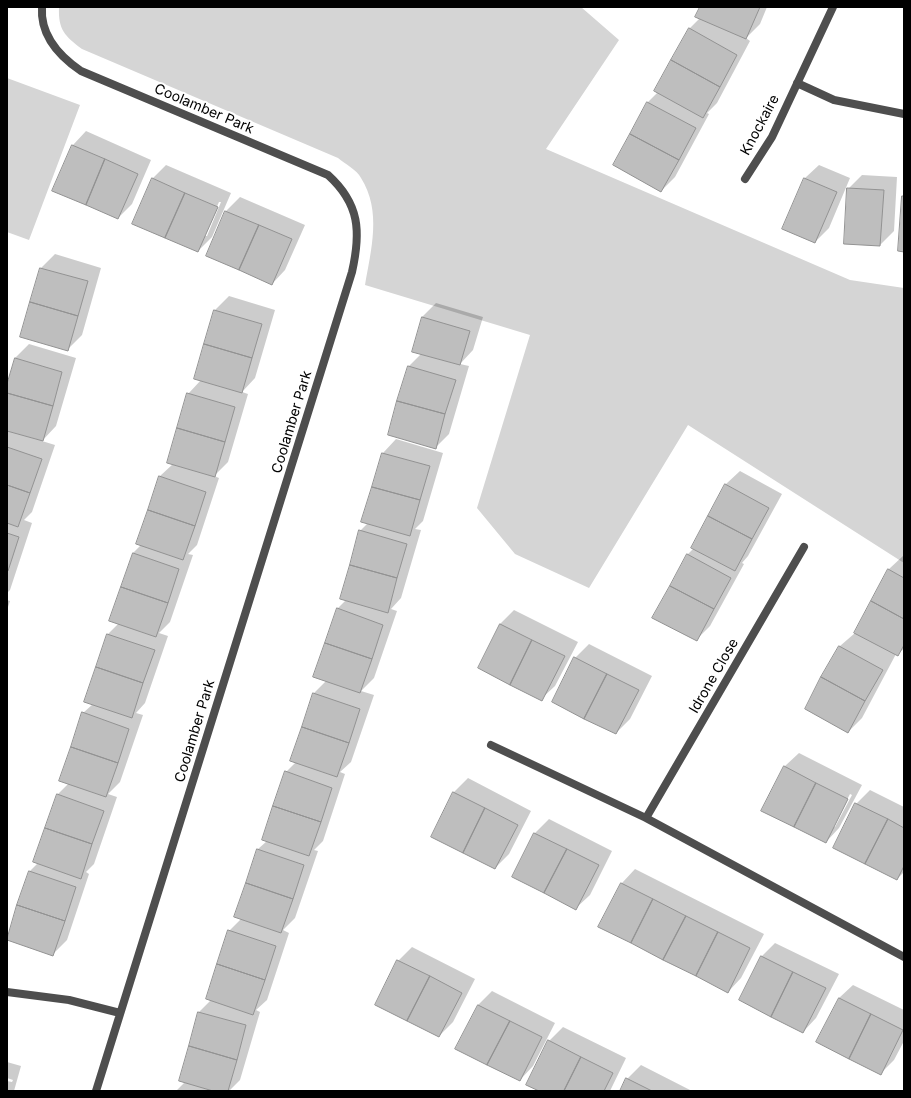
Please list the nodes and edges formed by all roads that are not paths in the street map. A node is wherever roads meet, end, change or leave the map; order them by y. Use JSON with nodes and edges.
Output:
{"nodes":[{"id":1,"x":42,"y":7,"type":"edge"},
{"id":2,"x":833,"y":7,"type":"edge"},
{"id":3,"x":797,"y":83,"type":"junction"},
{"id":4,"x":904,"y":114,"type":"edge"},
{"id":5,"x":745,"y":179,"type":"dead end"},
{"id":6,"x":804,"y":546,"type":"dead end"},
{"id":7,"x":491,"y":745,"type":"dead end"},
{"id":8,"x":646,"y":818,"type":"junction"},
{"id":9,"x":904,"y":957,"type":"edge"},
{"id":10,"x":7,"y":992,"type":"edge"},
{"id":11,"x":120,"y":1013,"type":"junction"},
{"id":12,"x":96,"y":1091,"type":"edge"}],
"edges":[{"from":1,"to":11,"type":"street","name":"Coolamber Park"},
{"from":2,"to":3,"type":"street","name":"Knockaire"},
{"from":3,"to":4,"type":"street"},
{"from":3,"to":5,"type":"street","name":"Knockaire"},
{"from":6,"to":8,"type":"street","name":"Idrone Close"},
{"from":7,"to":8,"type":"street"},
{"from":8,"to":9,"type":"street"},
{"from":10,"to":11,"type":"street"},
{"from":11,"to":12,"type":"street","name":"Coolamber Park"}]}
